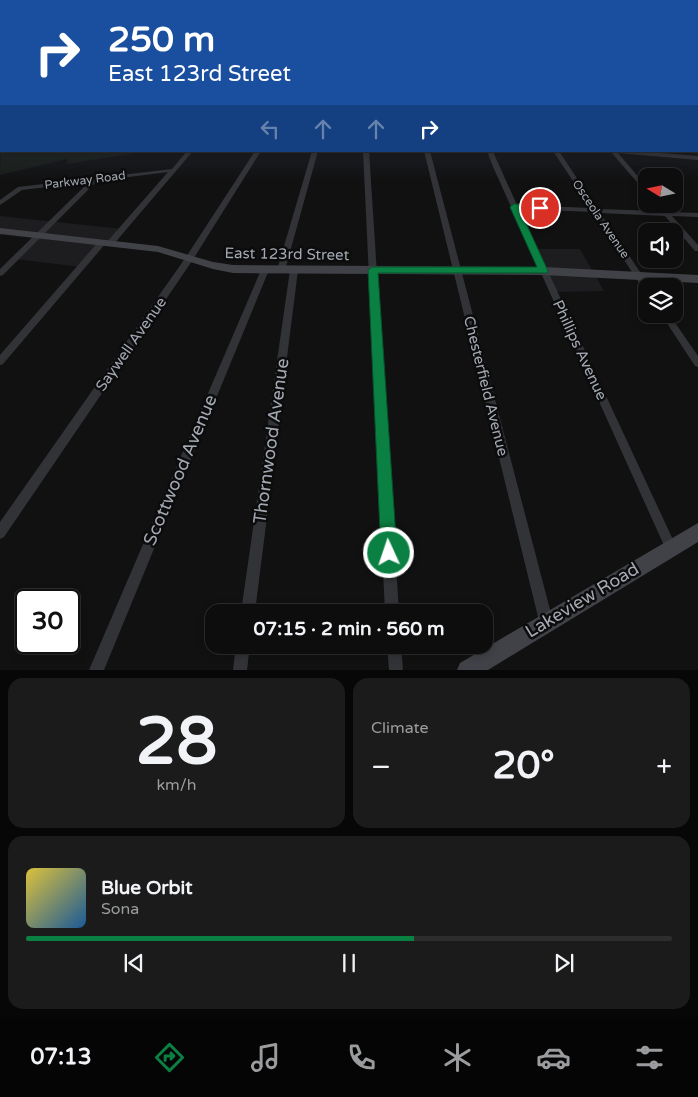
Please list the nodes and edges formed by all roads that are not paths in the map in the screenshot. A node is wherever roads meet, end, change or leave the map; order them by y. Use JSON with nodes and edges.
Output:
{"nodes":[{"id":1,"x":189,"y":152,"type":"edge"},
{"id":2,"x":257,"y":152,"type":"edge"},
{"id":3,"x":315,"y":152,"type":"edge"},
{"id":4,"x":366,"y":152,"type":"edge"},
{"id":5,"x":427,"y":152,"type":"edge"},
{"id":6,"x":492,"y":152,"type":"edge"},
{"id":7,"x":557,"y":152,"type":"edge"},
{"id":8,"x":614,"y":152,"type":"edge"},
{"id":9,"x":625,"y":152,"type":"edge"},
{"id":10,"x":698,"y":158,"type":"edge"},
{"id":11,"x":174,"y":170,"type":"junction"},
{"id":12,"x":95,"y":179,"type":"junction"},
{"id":13,"x":638,"y":180,"type":"edge"},
{"id":14,"x":0,"y":203,"type":"edge"},
{"id":15,"x":514,"y":207,"type":"junction"},
{"id":16,"x":596,"y":210,"type":"junction"},
{"id":17,"x":667,"y":214,"type":"junction"},
{"id":18,"x":698,"y":216,"type":"edge"},
{"id":19,"x":0,"y":231,"type":"edge"},
{"id":20,"x":38,"y":235,"type":"junction"},
{"id":21,"x":106,"y":243,"type":"junction"},
{"id":22,"x":698,"y":249,"type":"edge"},
{"id":23,"x":189,"y":259,"type":"junction"},
{"id":24,"x":264,"y":270,"type":"junction"},
{"id":25,"x":281,"y":270,"type":"junction"},
{"id":26,"x":294,"y":270,"type":"junction"},
{"id":27,"x":372,"y":270,"type":"junction"},
{"id":28,"x":456,"y":270,"type":"junction"},
{"id":29,"x":543,"y":271,"type":"junction"},
{"id":30,"x":0,"y":273,"type":"edge"},
{"id":31,"x":639,"y":276,"type":"junction"},
{"id":32,"x":698,"y":280,"type":"edge"},
{"id":33,"x":671,"y":323,"type":"edge"},
{"id":34,"x":0,"y":361,"type":"edge"},
{"id":35,"x":698,"y":363,"type":"edge"},
{"id":36,"x":698,"y":532,"type":"edge"},
{"id":37,"x":0,"y":533,"type":"edge"},
{"id":38,"x":671,"y":548,"type":"junction"},
{"id":39,"x":249,"y":604,"type":"edge"},
{"id":40,"x":392,"y":604,"type":"edge"},
{"id":41,"x":546,"y":621,"type":"junction"},
{"id":42,"x":243,"y":654,"type":"edge"},
{"id":43,"x":395,"y":654,"type":"edge"},
{"id":44,"x":96,"y":670,"type":"edge"},
{"id":45,"x":240,"y":670,"type":"edge"},
{"id":46,"x":396,"y":670,"type":"edge"},
{"id":47,"x":467,"y":670,"type":"edge"}],
"edges":[{"from":1,"to":11,"type":"street"},
{"from":2,"to":23,"type":"street","name":"Saywell Avenue"},
{"from":3,"to":25,"type":"street"},
{"from":4,"to":27,"type":"street"},
{"from":5,"to":28,"type":"street","name":"Chesterfield Avenue"},
{"from":6,"to":15,"type":"street","name":"Phillips Avenue"},
{"from":7,"to":16,"type":"street","name":"Osceola Avenue"},
{"from":8,"to":13,"type":"street"},
{"from":9,"to":10,"type":"street"},
{"from":11,"to":12,"type":"street","name":"Parkway Road"},
{"from":11,"to":21,"type":"street"},
{"from":12,"to":14,"type":"street","name":"Parkway Road"},
{"from":12,"to":20,"type":"street"},
{"from":15,"to":16,"type":"street"},
{"from":15,"to":29,"type":"street","name":"Phillips Avenue"},
{"from":16,"to":17,"type":"street"},
{"from":16,"to":31,"type":"street","name":"Osceola Avenue"},
{"from":17,"to":18,"type":"street"},
{"from":17,"to":22,"type":"street"},
{"from":19,"to":20,"type":"street","name":"East 123rd Street"},
{"from":20,"to":21,"type":"street","name":"East 123rd Street"},
{"from":20,"to":30,"type":"street"},
{"from":21,"to":23,"type":"street","name":"East 123rd Street"},
{"from":21,"to":34,"type":"street"},
{"from":23,"to":24,"type":"street","name":"East 123rd Street"},
{"from":23,"to":37,"type":"street","name":"Saywell Avenue"},
{"from":24,"to":25,"type":"street","name":"East 123rd Street"},
{"from":24,"to":44,"type":"street","name":"Scottwood Avenue"},
{"from":25,"to":26,"type":"street","name":"East 123rd Street"},
{"from":26,"to":27,"type":"street","name":"East 123rd Street"},
{"from":26,"to":39,"type":"street","name":"Thornwood Avenue"},
{"from":27,"to":28,"type":"street","name":"East 123rd Street"},
{"from":27,"to":40,"type":"street"},
{"from":28,"to":29,"type":"street","name":"East 123rd Street"},
{"from":28,"to":41,"type":"street","name":"Chesterfield Avenue"},
{"from":29,"to":31,"type":"street","name":"East 123rd Street"},
{"from":29,"to":38,"type":"street","name":"Phillips Avenue"},
{"from":31,"to":32,"type":"street","name":"East 123rd Street"},
{"from":33,"to":35,"type":"street"},
{"from":36,"to":38,"type":"street","name":"Lakeview Road"},
{"from":38,"to":41,"type":"street","name":"Lakeview Road"},
{"from":41,"to":47,"type":"street","name":"Lakeview Road"},
{"from":42,"to":45,"type":"street"},
{"from":43,"to":46,"type":"street"}]}
